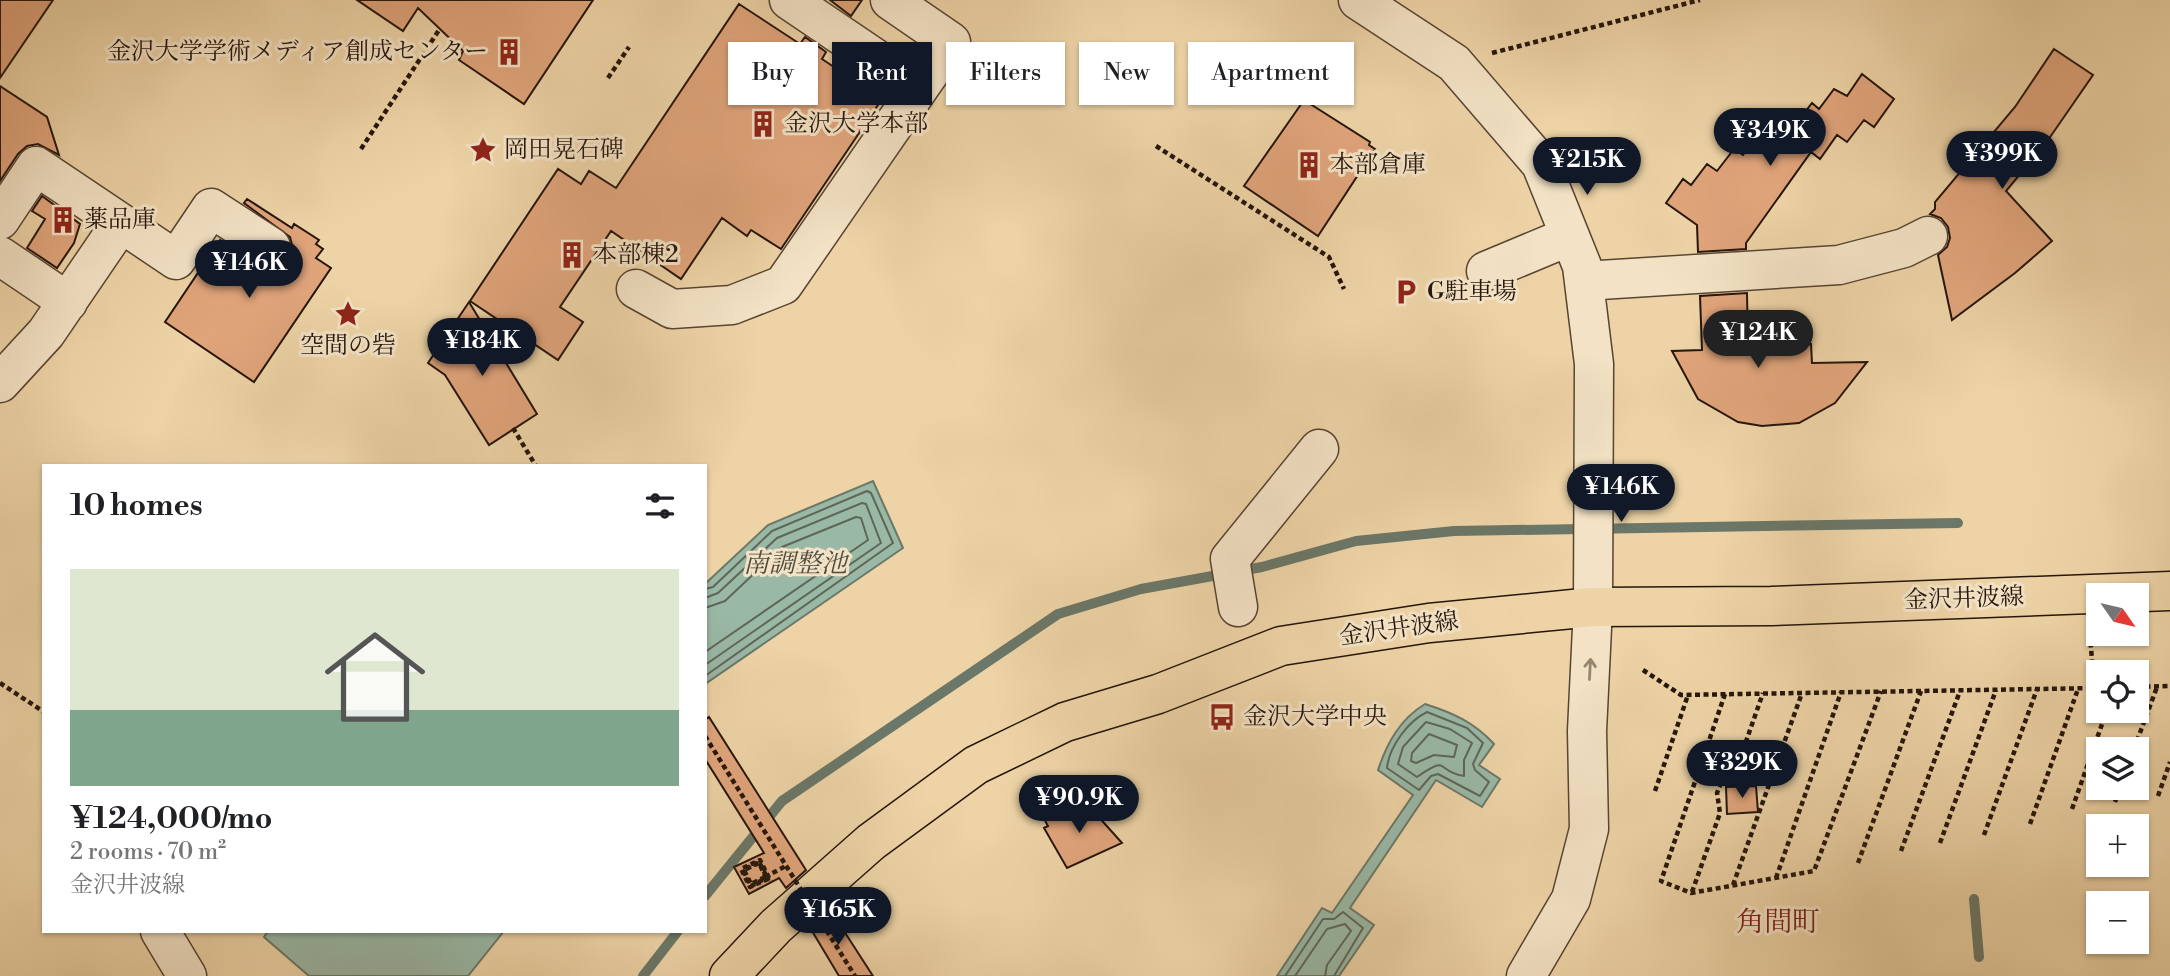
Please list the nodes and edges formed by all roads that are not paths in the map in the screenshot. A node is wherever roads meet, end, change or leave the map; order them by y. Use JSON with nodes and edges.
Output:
{"nodes":[{"id":1,"x":789,"y":0,"type":"edge"},
{"id":2,"x":890,"y":0,"type":"edge"},
{"id":3,"x":1358,"y":0,"type":"edge"},
{"id":4,"x":851,"y":42,"type":"edge"},
{"id":5,"x":932,"y":69,"type":"edge"},
{"id":6,"x":907,"y":105,"type":"edge"},
{"id":7,"x":0,"y":220,"type":"edge"},
{"id":8,"x":121,"y":223,"type":"junction"},
{"id":9,"x":1570,"y":236,"type":"junction"},
{"id":10,"x":1928,"y":236,"type":"dead end"},
{"id":11,"x":271,"y":247,"type":"dead end"},
{"id":12,"x":0,"y":256,"type":"edge"},
{"id":13,"x":1486,"y":271,"type":"dead end"},
{"id":14,"x":1584,"y":281,"type":"junction"},
{"id":15,"x":636,"y":289,"type":"dead end"},
{"id":16,"x":68,"y":302,"type":"junction"},
{"id":17,"x":0,"y":383,"type":"edge"},
{"id":18,"x":1319,"y":449,"type":"dead end"},
{"id":19,"x":1235,"y":587,"type":"dead end"},
{"id":20,"x":2170,"y":591,"type":"edge"},
{"id":21,"x":1593,"y":607,"type":"junction"},
{"id":22,"x":161,"y":933,"type":"edge"},
{"id":23,"x":187,"y":976,"type":"edge"},
{"id":24,"x":729,"y":976,"type":"edge"},
{"id":25,"x":1526,"y":976,"type":"edge"}],
"edges":[{"from":1,"to":4,"type":"street"},
{"from":2,"to":5,"type":"street"},
{"from":3,"to":9,"type":"street"},
{"from":6,"to":15,"type":"street"},
{"from":7,"to":8,"type":"street"},
{"from":8,"to":11,"type":"street"},
{"from":8,"to":16,"type":"street"},
{"from":9,"to":13,"type":"street"},
{"from":9,"to":14,"type":"street"},
{"from":10,"to":14,"type":"street"},
{"from":12,"to":16,"type":"street"},
{"from":14,"to":21,"type":"street"},
{"from":16,"to":17,"type":"street"},
{"from":18,"to":19,"type":"street"},
{"from":20,"to":21,"type":"main road","name":"金沢井波線"},
{"from":21,"to":24,"type":"main road","name":"金沢井波線"},
{"from":25,"to":21,"type":"street","one_way":true},
{"from":22,"to":23,"type":"street"}]}
